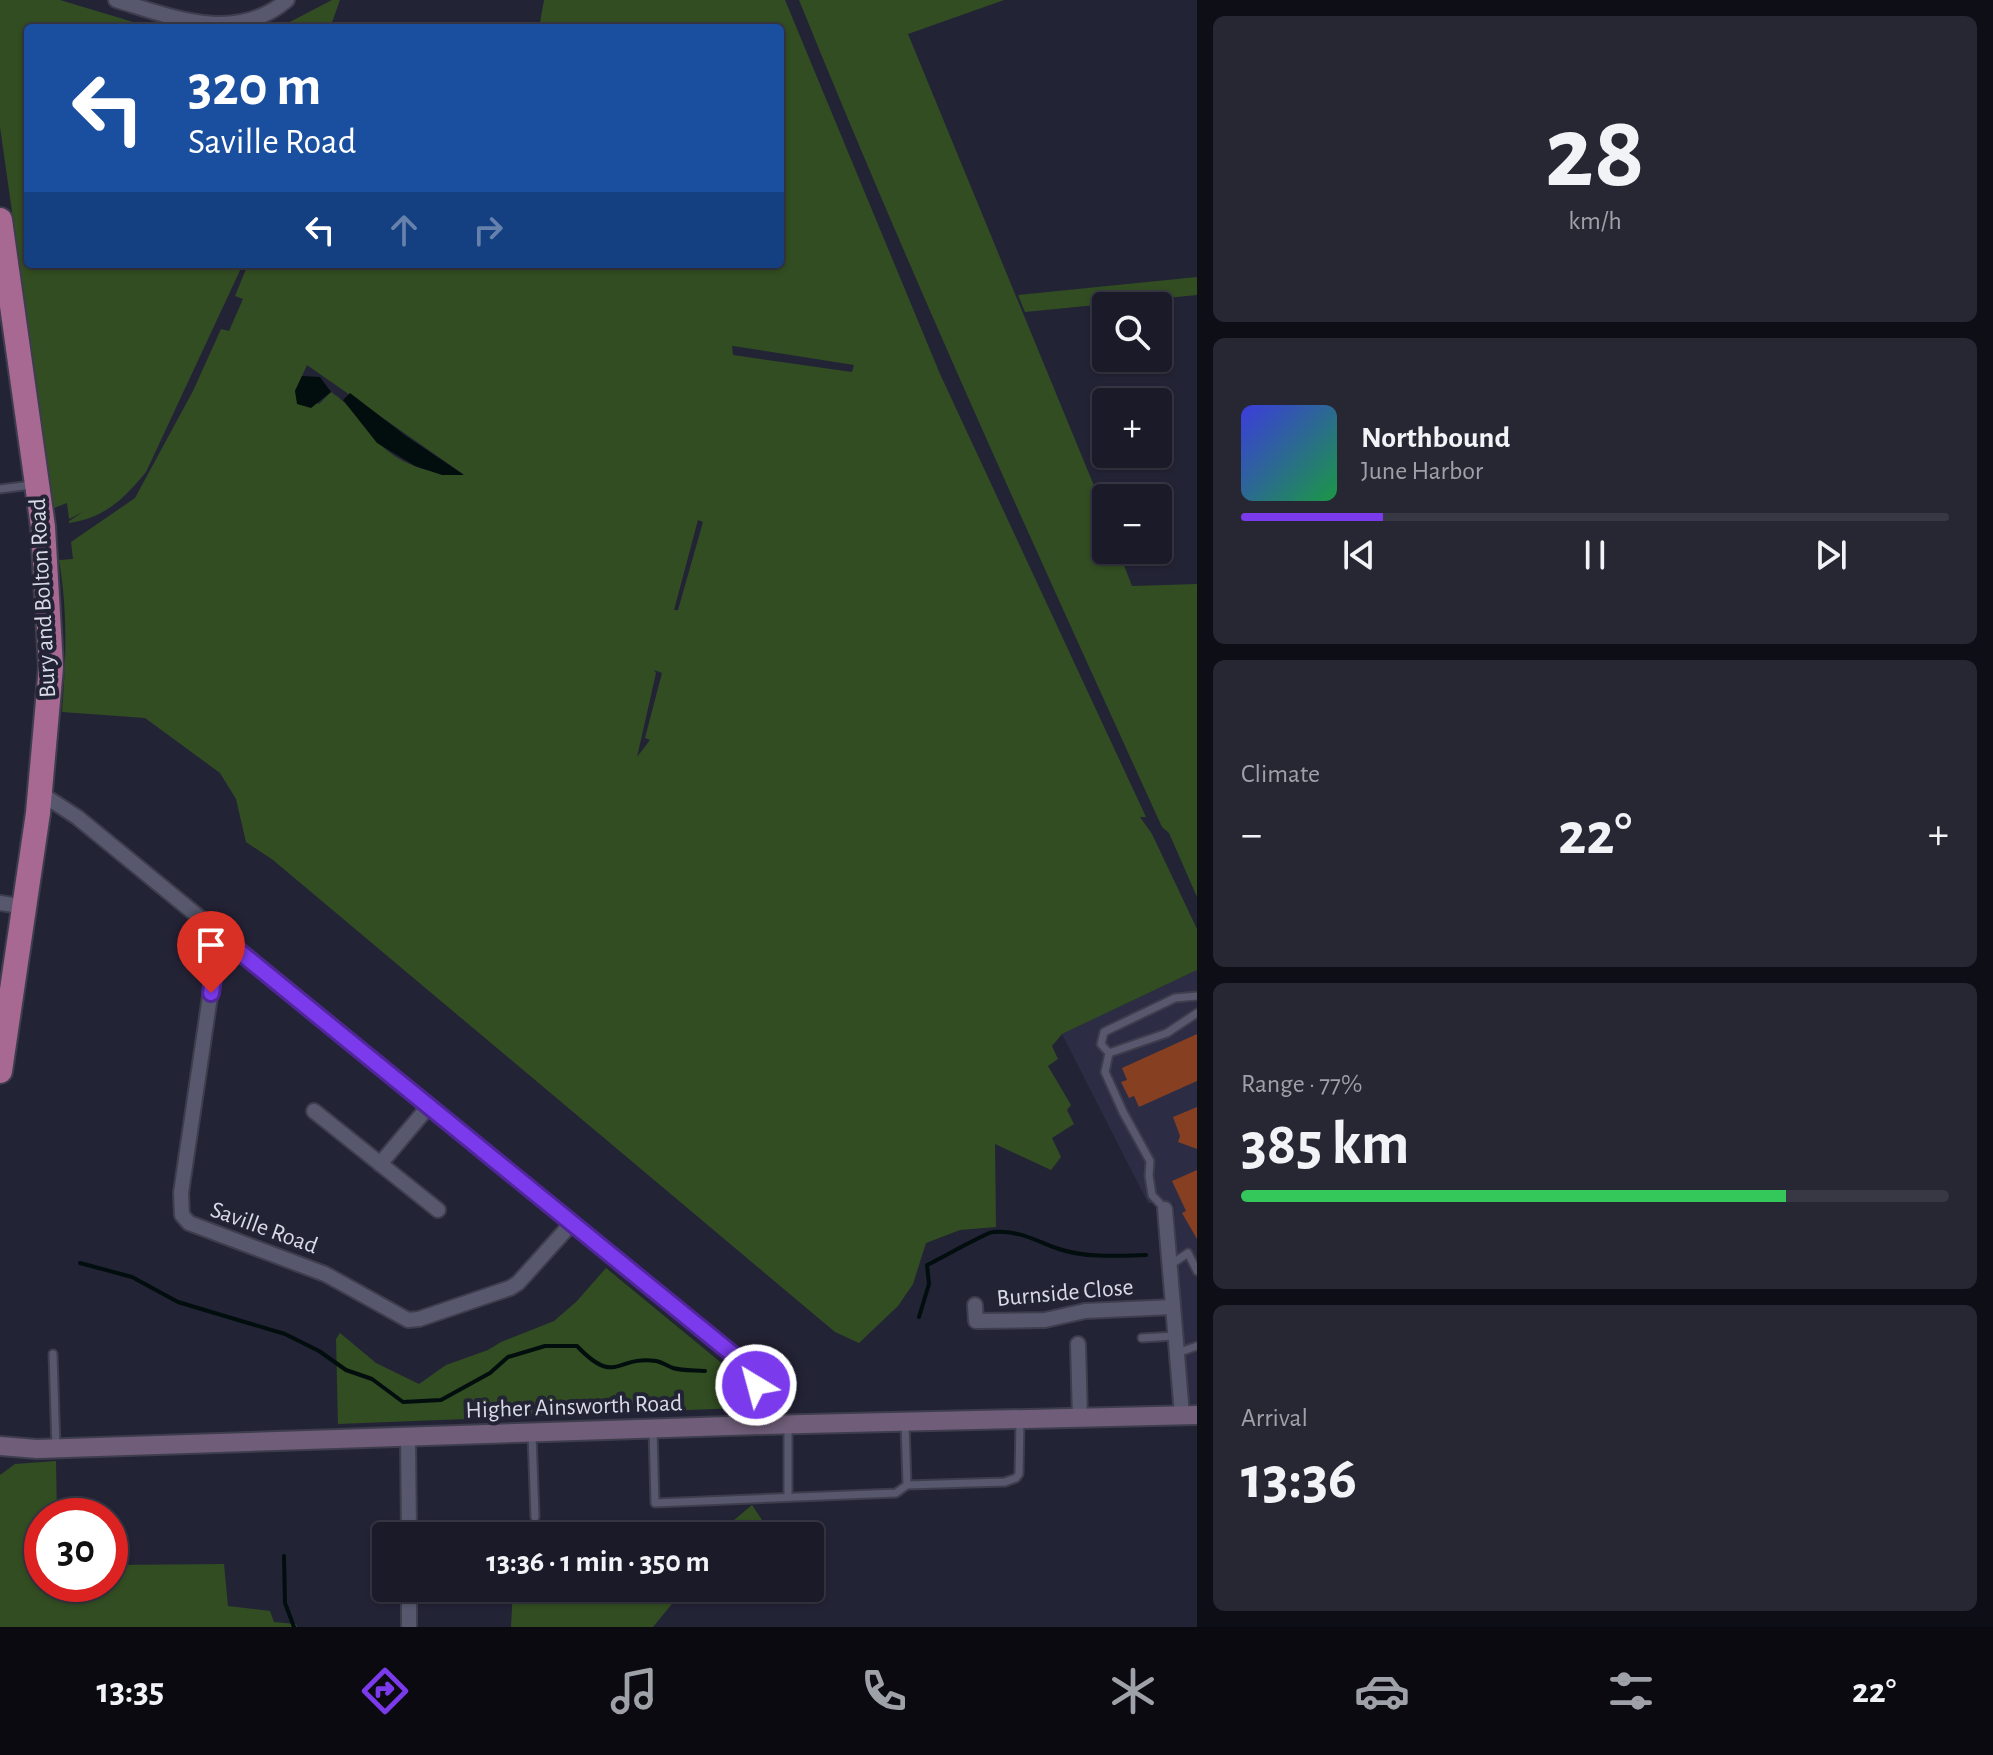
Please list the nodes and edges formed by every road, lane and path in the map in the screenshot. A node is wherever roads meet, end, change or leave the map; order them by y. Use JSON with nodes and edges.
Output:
{"nodes":[{"id":1,"x":116,"y":0,"type":"edge"},
{"id":2,"x":287,"y":0,"type":"edge"},
{"id":3,"x":201,"y":24,"type":"edge"},
{"id":4,"x":233,"y":24,"type":"edge"},
{"id":5,"x":0,"y":220,"type":"edge"},
{"id":6,"x":38,"y":484,"type":"junction"},
{"id":7,"x":0,"y":489,"type":"edge"},
{"id":8,"x":40,"y":793,"type":"junction"},
{"id":9,"x":0,"y":903,"type":"edge"},
{"id":10,"x":26,"y":907,"type":"junction"},
{"id":11,"x":219,"y":935,"type":"junction"},
{"id":12,"x":1197,"y":996,"type":"edge"},
{"id":13,"x":1197,"y":1013,"type":"edge"},
{"id":14,"x":1109,"y":1053,"type":"junction"},
{"id":15,"x":0,"y":1071,"type":"edge"},
{"id":16,"x":429,"y":1106,"type":"junction"},
{"id":17,"x":314,"y":1111,"type":"dead end"},
{"id":18,"x":380,"y":1164,"type":"junction"},
{"id":19,"x":1165,"y":1209,"type":"joint"},
{"id":20,"x":438,"y":1210,"type":"dead end"},
{"id":21,"x":572,"y":1223,"type":"junction"},
{"id":22,"x":1170,"y":1265,"type":"junction"},
{"id":23,"x":1197,"y":1271,"type":"edge"},
{"id":24,"x":975,"y":1305,"type":"dead end"},
{"id":25,"x":1173,"y":1307,"type":"junction"},
{"id":26,"x":1175,"y":1336,"type":"junction"},
{"id":27,"x":1142,"y":1338,"type":"dead end"},
{"id":28,"x":1078,"y":1344,"type":"dead end"},
{"id":29,"x":1197,"y":1346,"type":"edge"},
{"id":30,"x":1177,"y":1353,"type":"junction"},
{"id":31,"x":53,"y":1354,"type":"dead end"},
{"id":32,"x":1189,"y":1415,"type":"edge"},
{"id":33,"x":1080,"y":1418,"type":"junction"},
{"id":34,"x":1020,"y":1419,"type":"junction"},
{"id":35,"x":905,"y":1422,"type":"junction"},
{"id":36,"x":788,"y":1424,"type":"junction"},
{"id":37,"x":759,"y":1425,"type":"junction"},
{"id":38,"x":653,"y":1428,"type":"junction"},
{"id":39,"x":532,"y":1432,"type":"junction"},
{"id":40,"x":408,"y":1436,"type":"junction"},
{"id":41,"x":0,"y":1446,"type":"edge"},
{"id":42,"x":56,"y":1448,"type":"junction"},
{"id":43,"x":907,"y":1485,"type":"junction"},
{"id":44,"x":788,"y":1496,"type":"junction"},
{"id":45,"x":535,"y":1517,"type":"dead end"},
{"id":46,"x":409,"y":1522,"type":"edge"},
{"id":47,"x":409,"y":1602,"type":"edge"},
{"id":48,"x":409,"y":1627,"type":"edge"}],
"edges":[{"from":1,"to":3,"type":"street"},
{"from":2,"to":4,"type":"street"},
{"from":5,"to":6,"type":"highway","name":"Bury and Bolton Road"},
{"from":6,"to":7,"type":"lane"},
{"from":6,"to":8,"type":"highway","name":"Bury and Bolton Road"},
{"from":8,"to":10,"type":"highway","name":"Bury and Bolton Road"},
{"from":8,"to":11,"type":"street"},
{"from":9,"to":10,"type":"street"},
{"from":10,"to":15,"type":"highway","name":"Bury and Bolton Road"},
{"from":11,"to":16,"type":"street"},
{"from":11,"to":21,"type":"street","name":"Saville Road"},
{"from":12,"to":14,"type":"lane"},
{"from":13,"to":14,"type":"lane"},
{"from":14,"to":19,"type":"lane"},
{"from":16,"to":18,"type":"street"},
{"from":16,"to":21,"type":"street"},
{"from":17,"to":18,"type":"street"},
{"from":18,"to":20,"type":"street"},
{"from":19,"to":22,"type":"street"},
{"from":21,"to":37,"type":"street"},
{"from":22,"to":23,"type":"lane"},
{"from":22,"to":25,"type":"street"},
{"from":24,"to":25,"type":"street","name":"Burnside Close"},
{"from":25,"to":26,"type":"street"},
{"from":26,"to":27,"type":"lane"},
{"from":26,"to":30,"type":"street"},
{"from":28,"to":33,"type":"street"},
{"from":29,"to":30,"type":"lane"},
{"from":30,"to":32,"type":"street"},
{"from":31,"to":42,"type":"lane"},
{"from":32,"to":33,"type":"main road","name":"Higher Ainsworth Road"},
{"from":33,"to":34,"type":"main road","name":"Higher Ainsworth Road"},
{"from":34,"to":35,"type":"main road","name":"Higher Ainsworth Road"},
{"from":34,"to":43,"type":"lane"},
{"from":35,"to":36,"type":"main road","name":"Higher Ainsworth Road"},
{"from":35,"to":43,"type":"lane"},
{"from":36,"to":37,"type":"main road","name":"Higher Ainsworth Road"},
{"from":36,"to":44,"type":"lane"},
{"from":37,"to":38,"type":"main road","name":"Higher Ainsworth Road"},
{"from":38,"to":39,"type":"main road","name":"Higher Ainsworth Road"},
{"from":38,"to":44,"type":"lane"},
{"from":39,"to":40,"type":"main road","name":"Higher Ainsworth Road"},
{"from":39,"to":45,"type":"lane"},
{"from":40,"to":42,"type":"main road","name":"Higher Ainsworth Road"},
{"from":40,"to":46,"type":"street"},
{"from":41,"to":42,"type":"main road","name":"Higher Ainsworth Road"},
{"from":43,"to":44,"type":"lane"},
{"from":47,"to":48,"type":"street"}]}
